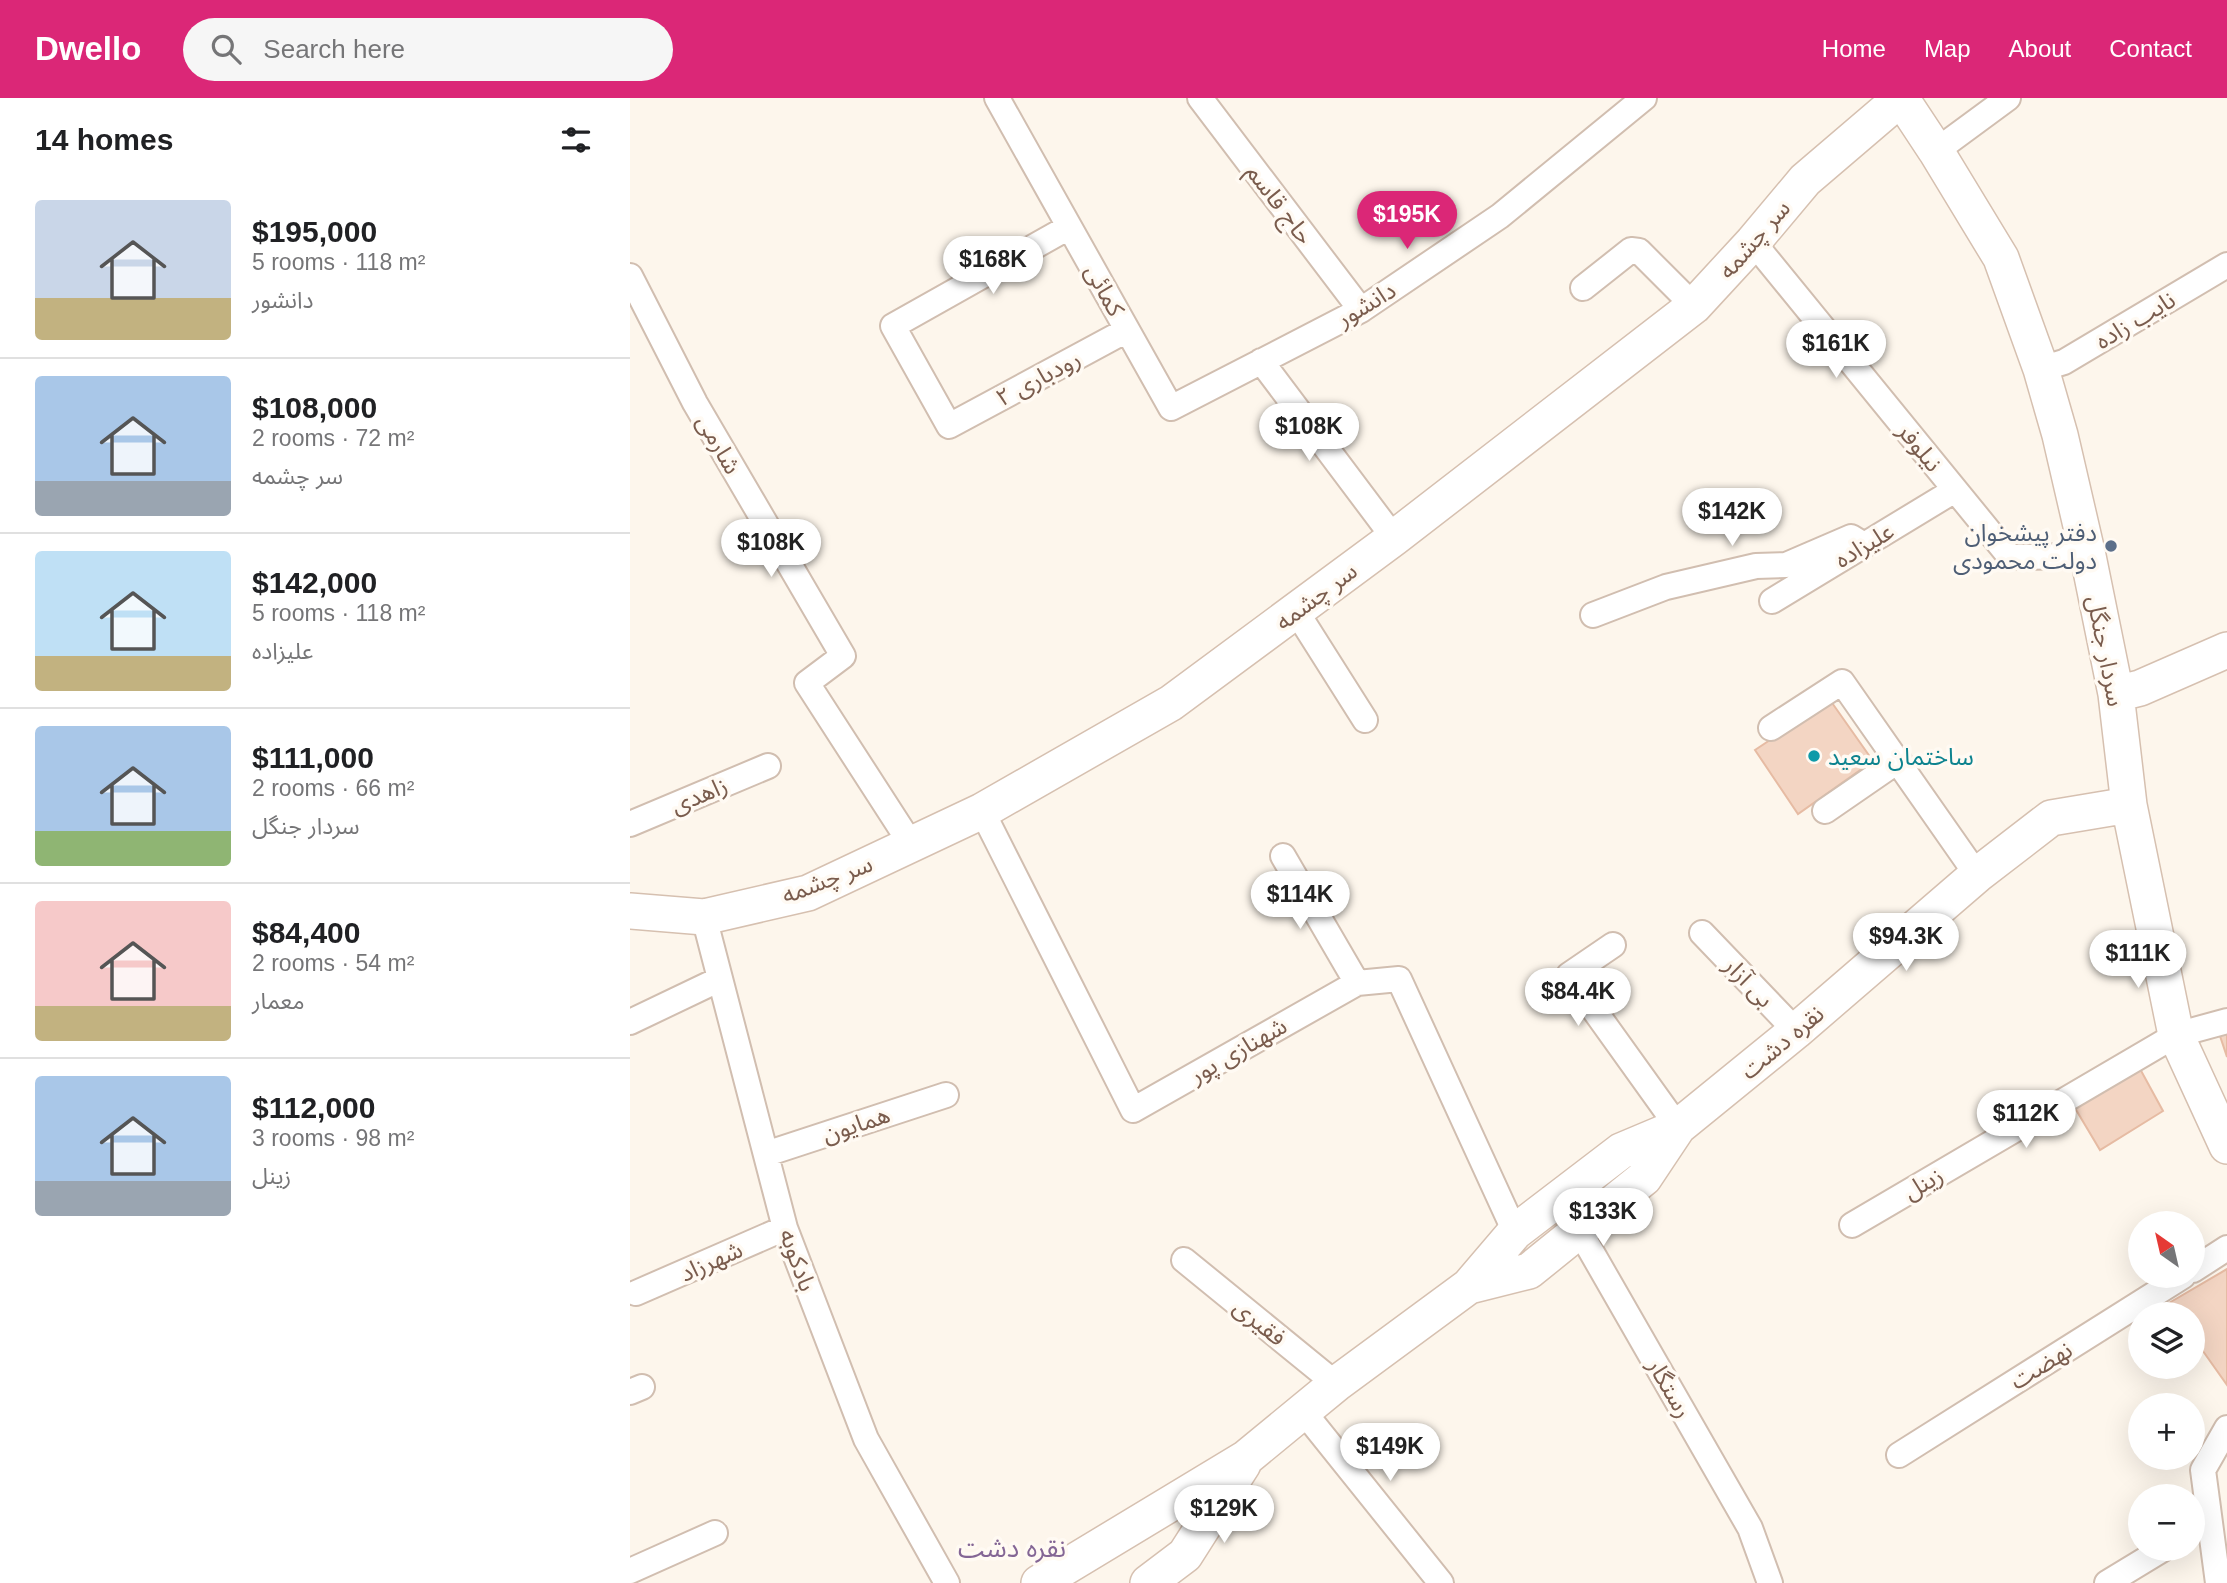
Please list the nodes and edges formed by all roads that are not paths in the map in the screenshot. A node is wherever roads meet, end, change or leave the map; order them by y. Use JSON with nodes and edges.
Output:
{"nodes":[{"id":1,"x":997,"y":98,"type":"edge"},
{"id":2,"x":1200,"y":98,"type":"edge"},
{"id":3,"x":1644,"y":98,"type":"edge"},
{"id":4,"x":1901,"y":98,"type":"edge"},
{"id":5,"x":2008,"y":98,"type":"edge"},
{"id":6,"x":1936,"y":151,"type":"junction"},
{"id":7,"x":1069,"y":227,"type":"junction"},
{"id":8,"x":1752,"y":242,"type":"junction"},
{"id":9,"x":2227,"y":265,"type":"edge"},
{"id":10,"x":630,"y":276,"type":"edge"},
{"id":11,"x":1583,"y":288,"type":"dead end"},
{"id":12,"x":1694,"y":306,"type":"junction"},
{"id":13,"x":1361,"y":310,"type":"junction"},
{"id":14,"x":1127,"y":330,"type":"junction"},
{"id":15,"x":1261,"y":361,"type":"junction"},
{"id":16,"x":2041,"y":369,"type":"junction"},
{"id":17,"x":1171,"y":408,"type":"joint"},
{"id":18,"x":1955,"y":490,"type":"junction"},
{"id":19,"x":1394,"y":538,"type":"junction"},
{"id":20,"x":1864,"y":545,"type":"junction"},
{"id":21,"x":2088,"y":556,"type":"junction"},
{"id":22,"x":1772,"y":601,"type":"dead end"},
{"id":23,"x":1296,"y":611,"type":"junction"},
{"id":24,"x":1593,"y":615,"type":"dead end"},
{"id":25,"x":2227,"y":650,"type":"edge"},
{"id":26,"x":2116,"y":694,"type":"junction"},
{"id":27,"x":1365,"y":720,"type":"dead end"},
{"id":28,"x":1771,"y":728,"type":"dead end"},
{"id":29,"x":1899,"y":760,"type":"junction"},
{"id":30,"x":768,"y":766,"type":"dead end"},
{"id":31,"x":2129,"y":805,"type":"junction"},
{"id":32,"x":982,"y":811,"type":"junction"},
{"id":33,"x":1825,"y":811,"type":"dead end"},
{"id":34,"x":630,"y":824,"type":"edge"},
{"id":35,"x":911,"y":844,"type":"junction"},
{"id":36,"x":1283,"y":856,"type":"dead end"},
{"id":37,"x":1977,"y":875,"type":"junction"},
{"id":38,"x":630,"y":911,"type":"edge"},
{"id":39,"x":704,"y":917,"type":"junction"},
{"id":40,"x":1702,"y":933,"type":"dead end"},
{"id":41,"x":1612,"y":945,"type":"dead end"},
{"id":42,"x":720,"y":979,"type":"junction"},
{"id":43,"x":1357,"y":983,"type":"junction"},
{"id":44,"x":2227,"y":1021,"type":"edge"},
{"id":45,"x":630,"y":1022,"type":"edge"},
{"id":46,"x":1796,"y":1031,"type":"junction"},
{"id":47,"x":2176,"y":1035,"type":"junction"},
{"id":48,"x":946,"y":1095,"type":"dead end"},
{"id":49,"x":1678,"y":1127,"type":"junction"},
{"id":50,"x":2227,"y":1146,"type":"edge"},
{"id":51,"x":766,"y":1154,"type":"junction"},
{"id":52,"x":1560,"y":1197,"type":"junction"},
{"id":53,"x":1852,"y":1225,"type":"dead end"},
{"id":54,"x":785,"y":1228,"type":"junction"},
{"id":55,"x":1580,"y":1230,"type":"junction"},
{"id":56,"x":1515,"y":1231,"type":"junction"},
{"id":57,"x":2227,"y":1248,"type":"edge"},
{"id":58,"x":1184,"y":1260,"type":"dead end"},
{"id":59,"x":2205,"y":1262,"type":"edge"},
{"id":60,"x":1469,"y":1286,"type":"junction"},
{"id":61,"x":2164,"y":1288,"type":"edge"},
{"id":62,"x":636,"y":1293,"type":"dead end"},
{"id":63,"x":1336,"y":1384,"type":"junction"},
{"id":64,"x":1303,"y":1411,"type":"junction"},
{"id":65,"x":2227,"y":1428,"type":"edge"},
{"id":66,"x":1899,"y":1455,"type":"dead end"},
{"id":67,"x":1246,"y":1458,"type":"junction"},
{"id":68,"x":2202,"y":1484,"type":"edge"},
{"id":69,"x":715,"y":1533,"type":"dead end"},
{"id":70,"x":2205,"y":1539,"type":"edge"},
{"id":71,"x":2143,"y":1561,"type":"edge"},
{"id":72,"x":630,"y":1571,"type":"edge"},
{"id":73,"x":947,"y":1583,"type":"edge"},
{"id":74,"x":1039,"y":1583,"type":"edge"},
{"id":75,"x":1148,"y":1583,"type":"edge"},
{"id":76,"x":1441,"y":1583,"type":"edge"},
{"id":77,"x":1770,"y":1583,"type":"edge"},
{"id":78,"x":2107,"y":1583,"type":"edge"},
{"id":79,"x":2218,"y":1583,"type":"edge"}],
"edges":[{"from":1,"to":7,"type":"street","name":"کمائی"},
{"from":2,"to":13,"type":"street","name":"حاج قاسم"},
{"from":3,"to":13,"type":"street","name":"دانشور"},
{"from":4,"to":6,"type":"street","name":"سردار جنگل"},
{"from":4,"to":8,"type":"street","name":"سر چشمه"},
{"from":5,"to":6,"type":"street"},
{"from":6,"to":16,"type":"street","name":"سردار جنگل"},
{"from":7,"to":14,"type":"street","name":"کمائی"},
{"from":7,"to":14,"type":"street","name":"رودباری ۲"},
{"from":8,"to":12,"type":"street","name":"سر چشمه"},
{"from":8,"to":18,"type":"street","name":"نیلوفر"},
{"from":9,"to":16,"type":"street","name":"نایب زاده"},
{"from":10,"to":35,"type":"street","name":"شارمی"},
{"from":11,"to":12,"type":"street"},
{"from":12,"to":19,"type":"street","name":"سر چشمه"},
{"from":13,"to":15,"type":"street","name":"دانشور"},
{"from":14,"to":17,"type":"street","name":"کمائی"},
{"from":15,"to":17,"type":"street","name":"دانشور"},
{"from":15,"to":19,"type":"street"},
{"from":16,"to":21,"type":"street","name":"سردار جنگل"},
{"from":18,"to":20,"type":"street","name":"علیزاده"},
{"from":18,"to":21,"type":"street","name":"نیلوفر"},
{"from":19,"to":23,"type":"street","name":"سر چشمه"},
{"from":20,"to":22,"type":"street","name":"علیزاده"},
{"from":20,"to":24,"type":"street"},
{"from":21,"to":26,"type":"street","name":"سردار جنگل"},
{"from":23,"to":27,"type":"street"},
{"from":23,"to":32,"type":"street","name":"سر چشمه"},
{"from":25,"to":26,"type":"street"},
{"from":26,"to":31,"type":"street","name":"سردار جنگل"},
{"from":28,"to":29,"type":"street"},
{"from":29,"to":33,"type":"street"},
{"from":29,"to":37,"type":"street"},
{"from":30,"to":34,"type":"street","name":"زاهدی"},
{"from":31,"to":37,"type":"street","name":"نقره دشت"},
{"from":31,"to":47,"type":"street","name":"سردار جنگل"},
{"from":32,"to":35,"type":"street","name":"سر چشمه"},
{"from":32,"to":43,"type":"street","name":"شهنازی پور"},
{"from":35,"to":39,"type":"street","name":"سر چشمه"},
{"from":36,"to":43,"type":"street"},
{"from":37,"to":46,"type":"street","name":"نقره دشت"},
{"from":38,"to":39,"type":"street","name":"سر چشمه"},
{"from":39,"to":42,"type":"street","name":"بادکوبه"},
{"from":40,"to":46,"type":"street","name":"بی آزار"},
{"from":41,"to":49,"type":"street"},
{"from":42,"to":45,"type":"street"},
{"from":42,"to":51,"type":"street","name":"بادکوبه"},
{"from":43,"to":56,"type":"street","name":"شهنازی پور"},
{"from":44,"to":47,"type":"street","name":"زینل"},
{"from":46,"to":49,"type":"street","name":"نقره دشت"},
{"from":47,"to":50,"type":"street","name":"سردار جنگل"},
{"from":47,"to":53,"type":"street","name":"زینل"},
{"from":48,"to":51,"type":"street","name":"همایون"},
{"from":49,"to":52,"type":"street","name":"نقره دشت"},
{"from":49,"to":55,"type":"street","name":"نقره دشت"},
{"from":51,"to":54,"type":"street","name":"بادکوبه"},
{"from":52,"to":55,"type":"street","name":"رستگار"},
{"from":52,"to":56,"type":"street","name":"نقره دشت"},
{"from":54,"to":62,"type":"street","name":"شهرزاد"},
{"from":54,"to":73,"type":"street","name":"بادکوبه"},
{"from":55,"to":60,"type":"street","name":"نقره دشت"},
{"from":55,"to":77,"type":"street","name":"رستگار"},
{"from":56,"to":60,"type":"street","name":"نقره دشت"},
{"from":57,"to":59,"type":"street"},
{"from":58,"to":63,"type":"street","name":"فقیری"},
{"from":60,"to":63,"type":"street","name":"نقره دشت"},
{"from":61,"to":66,"type":"street","name":"نهضت"},
{"from":63,"to":64,"type":"street","name":"نقره دشت"},
{"from":64,"to":67,"type":"street","name":"نقره دشت"},
{"from":64,"to":76,"type":"street"},
{"from":65,"to":68,"type":"street"},
{"from":67,"to":74,"type":"street","name":"نقره دشت"},
{"from":67,"to":75,"type":"street","name":"نقره دشت"},
{"from":69,"to":72,"type":"street"},
{"from":70,"to":79,"type":"street"},
{"from":71,"to":78,"type":"street"}]}
